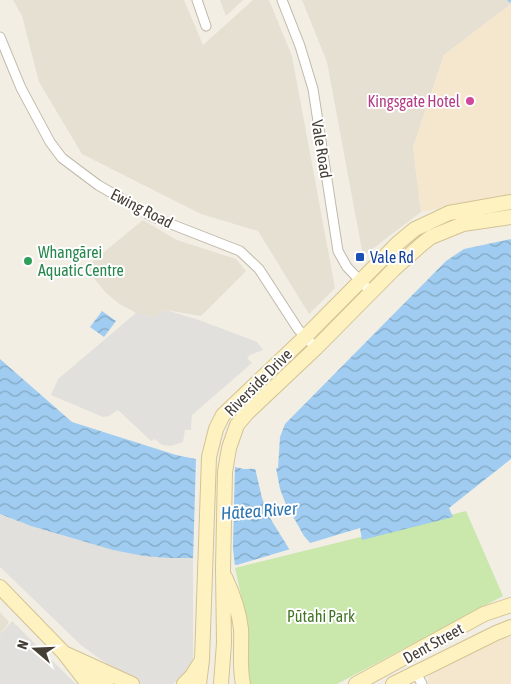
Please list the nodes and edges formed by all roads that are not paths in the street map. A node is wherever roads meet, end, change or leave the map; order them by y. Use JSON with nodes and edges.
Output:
{"nodes":[{"id":1,"x":197,"y":0,"type":"edge"},
{"id":2,"x":282,"y":0,"type":"edge"},
{"id":3,"x":206,"y":26,"type":"dead end"},
{"id":4,"x":0,"y":37,"type":"edge"},
{"id":5,"x":511,"y":202,"type":"edge"},
{"id":6,"x":511,"y":217,"type":"edge"},
{"id":7,"x":359,"y":281,"type":"junction"},
{"id":8,"x":371,"y":292,"type":"junction"},
{"id":9,"x":305,"y":337,"type":"junction"},
{"id":10,"x":316,"y":348,"type":"junction"},
{"id":11,"x":223,"y":571,"type":"junction"},
{"id":12,"x":0,"y":587,"type":"edge"},
{"id":13,"x":511,"y":605,"type":"edge"},
{"id":14,"x":511,"y":627,"type":"edge"},
{"id":15,"x":64,"y":653,"type":"junction"},
{"id":16,"x":202,"y":660,"type":"junction"},
{"id":17,"x":419,"y":678,"type":"edge"},
{"id":18,"x":88,"y":684,"type":"edge"},
{"id":19,"x":106,"y":684,"type":"edge"},
{"id":20,"x":132,"y":684,"type":"edge"},
{"id":21,"x":184,"y":684,"type":"edge"},
{"id":22,"x":199,"y":684,"type":"edge"},
{"id":23,"x":221,"y":684,"type":"edge"},
{"id":24,"x":243,"y":684,"type":"edge"},
{"id":25,"x":356,"y":684,"type":"edge"},
{"id":26,"x":393,"y":684,"type":"edge"}],
"edges":[{"from":1,"to":3,"type":"street"},
{"from":2,"to":7,"type":"street","name":"Vale Road"},
{"from":4,"to":9,"type":"street","name":"Ewing Road"},
{"from":5,"to":7,"type":"main road","name":"Riverside Drive"},
{"from":6,"to":8,"type":"main road","name":"Riverside Drive"},
{"from":7,"to":8,"type":"street","name":"Vale Road"},
{"from":7,"to":9,"type":"main road","name":"Riverside Drive"},
{"from":8,"to":10,"type":"main road","name":"Riverside Drive"},
{"from":9,"to":10,"type":"street","name":"Ewing Road"},
{"from":9,"to":16,"type":"main road","name":"Riverside Drive"},
{"from":10,"to":11,"type":"main road","name":"Riverside Drive"},
{"from":11,"to":23,"type":"main road","name":"Riverside Drive"},
{"from":11,"to":24,"type":"main road"},
{"from":12,"to":15,"type":"main road"},
{"from":13,"to":25,"type":"main road","name":"Dent Street"},
{"from":14,"to":17,"type":"main road","name":"Dent Street"},
{"from":15,"to":18,"type":"main road"},
{"from":15,"to":19,"type":"main road"},
{"from":15,"to":20,"type":"main road"},
{"from":16,"to":21,"type":"main road"},
{"from":16,"to":22,"type":"main road","name":"Riverside Drive"},
{"from":17,"to":26,"type":"main road","name":"Dent Street"}]}
